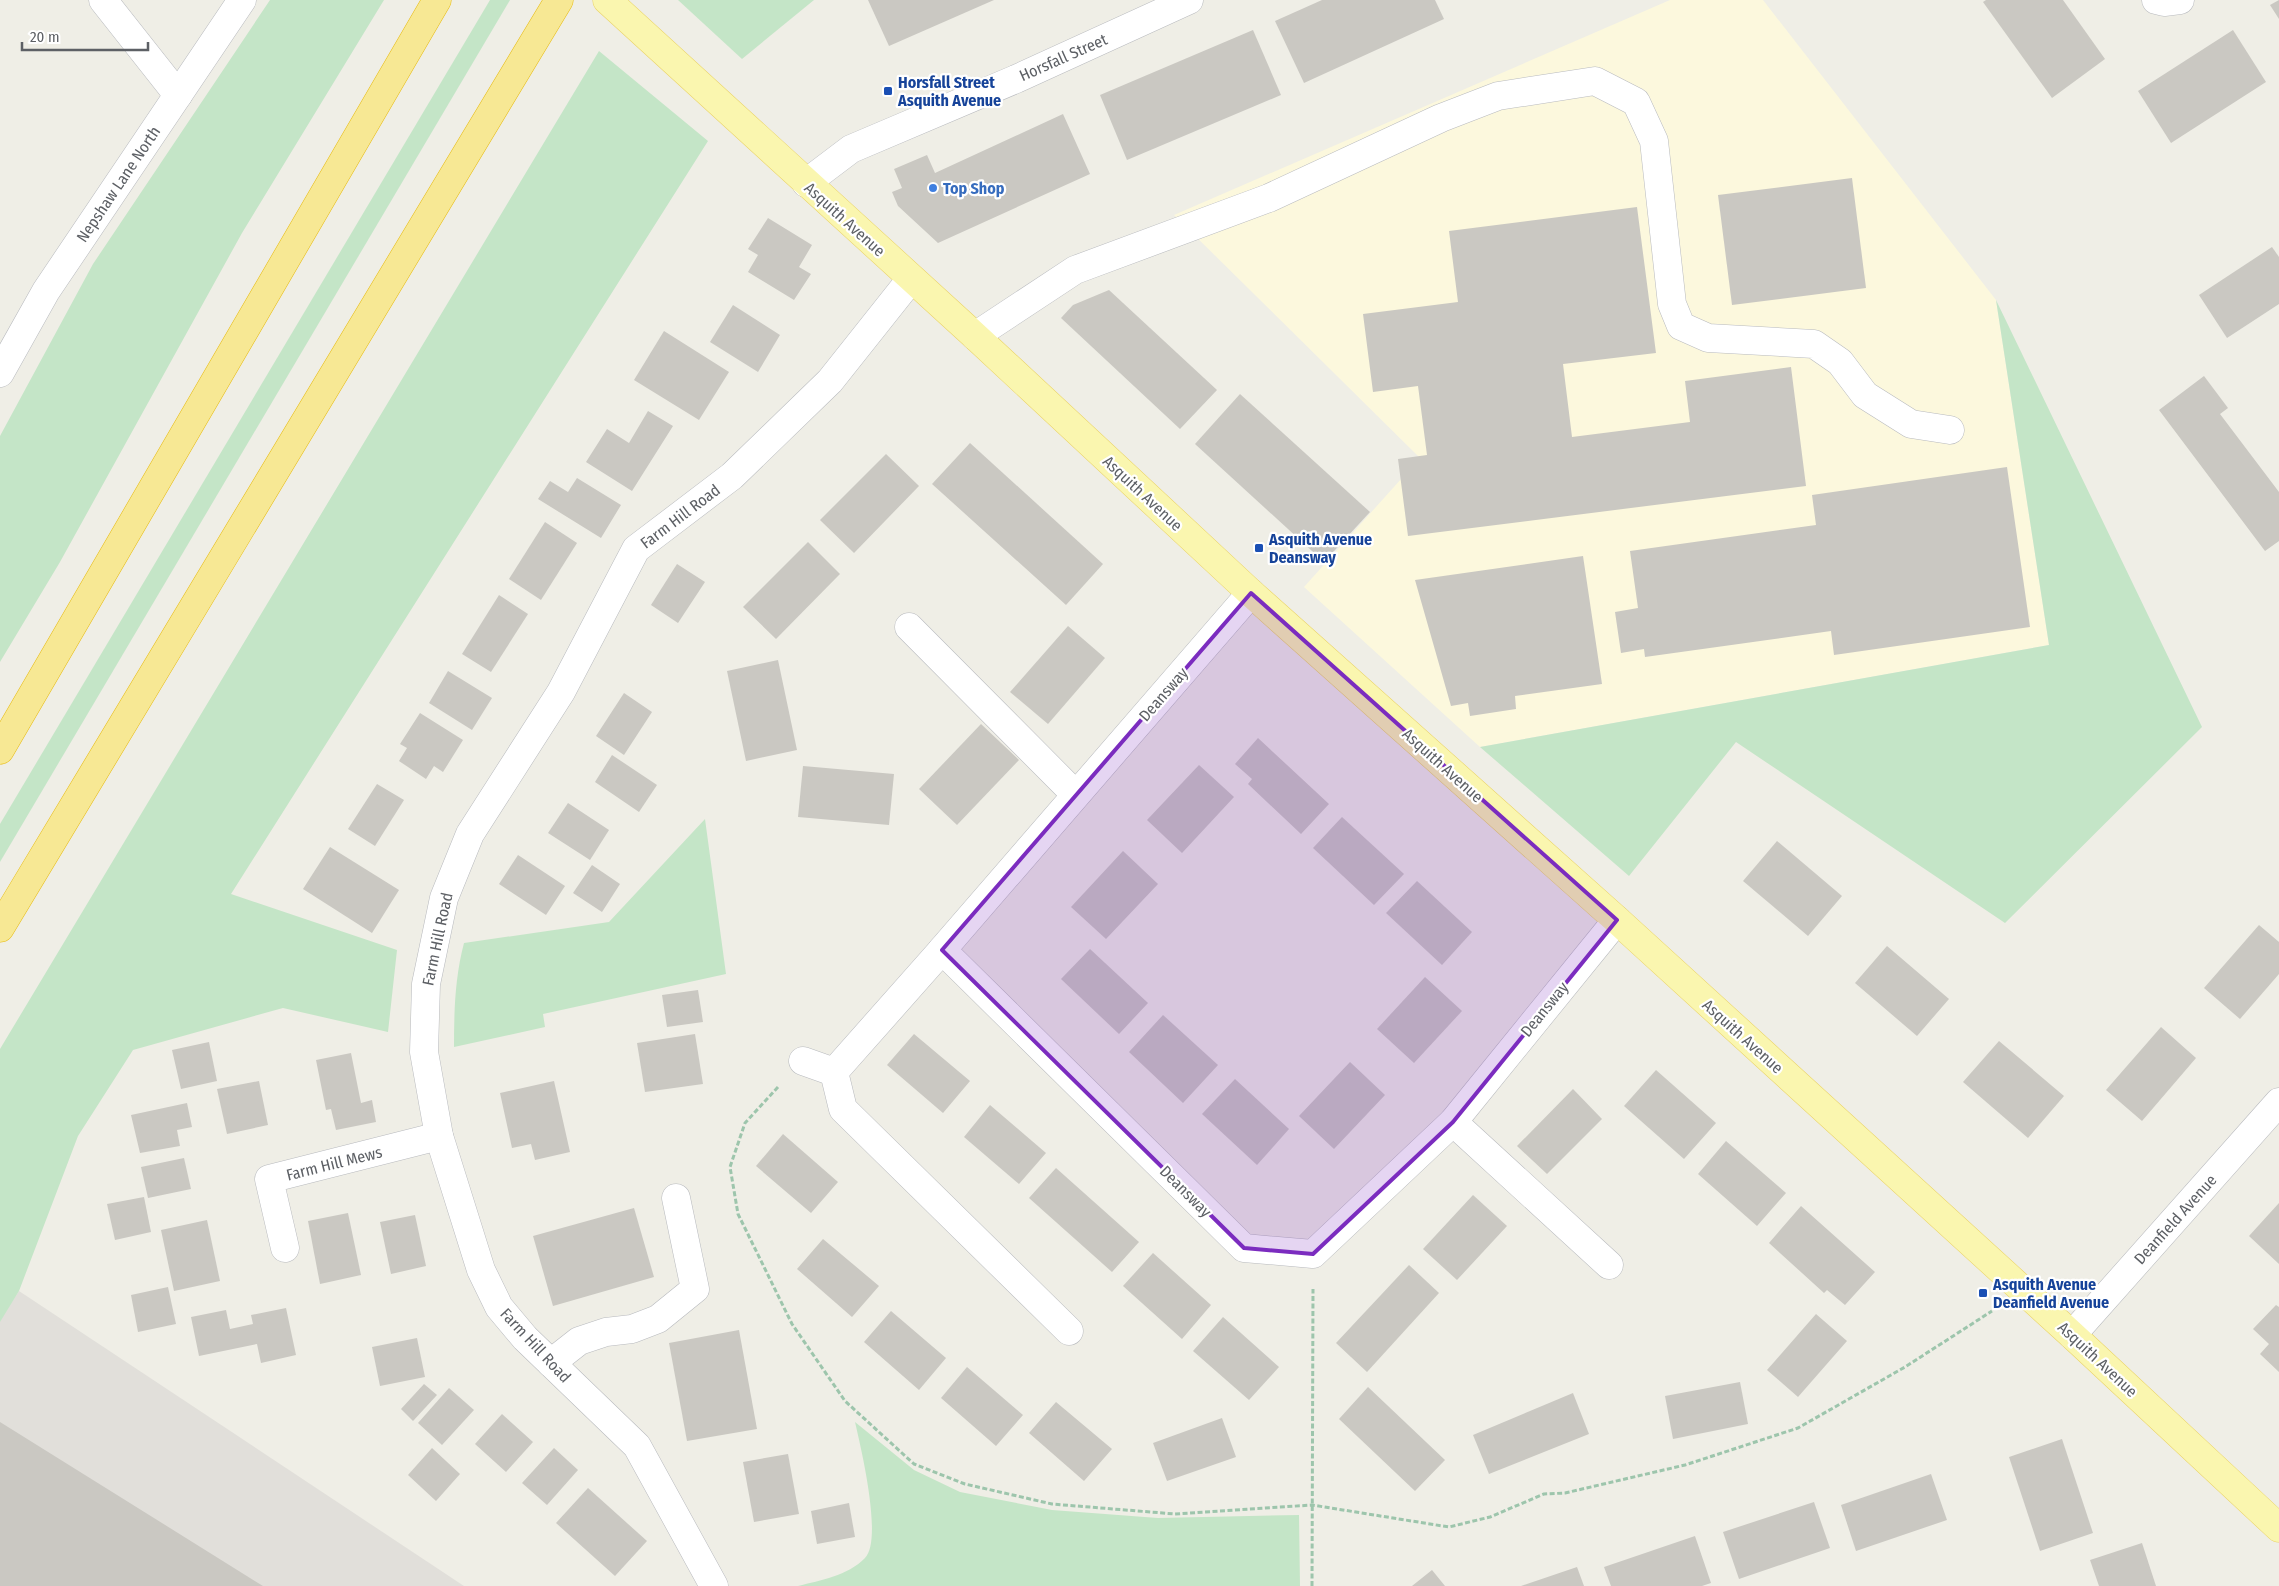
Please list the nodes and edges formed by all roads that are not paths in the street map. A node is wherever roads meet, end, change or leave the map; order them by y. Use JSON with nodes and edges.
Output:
{"nodes":[{"id":1,"x":104,"y":0,"type":"edge"},
{"id":2,"x":242,"y":0,"type":"edge"},
{"id":3,"x":437,"y":0,"type":"edge"},
{"id":4,"x":559,"y":0,"type":"edge"},
{"id":5,"x":608,"y":0,"type":"edge"},
{"id":6,"x":1189,"y":0,"type":"edge"},
{"id":7,"x":2156,"y":0,"type":"edge"},
{"id":8,"x":2180,"y":0,"type":"edge"},
{"id":9,"x":178,"y":96,"type":"junction"},
{"id":10,"x":806,"y":184,"type":"junction"},
{"id":11,"x":911,"y":279,"type":"junction"},
{"id":12,"x":975,"y":336,"type":"junction"},
{"id":13,"x":0,"y":373,"type":"edge"},
{"id":14,"x":1950,"y":430,"type":"dead end"},
{"id":15,"x":1250,"y":593,"type":"junction"},
{"id":16,"x":909,"y":627,"type":"dead end"},
{"id":17,"x":0,"y":750,"type":"edge"},
{"id":18,"x":1075,"y":794,"type":"junction"},
{"id":19,"x":1617,"y":920,"type":"junction"},
{"id":20,"x":0,"y":928,"type":"edge"},
{"id":21,"x":942,"y":950,"type":"junction"},
{"id":22,"x":803,"y":1061,"type":"road end"},
{"id":23,"x":834,"y":1072,"type":"junction"},
{"id":24,"x":2279,"y":1102,"type":"edge"},
{"id":25,"x":1452,"y":1122,"type":"junction"},
{"id":26,"x":439,"y":1136,"type":"junction"},
{"id":27,"x":676,"y":1198,"type":"dead end"},
{"id":28,"x":285,"y":1248,"type":"dead end"},
{"id":29,"x":1609,"y":1265,"type":"dead end"},
{"id":30,"x":1069,"y":1332,"type":"dead end"},
{"id":31,"x":2072,"y":1335,"type":"junction"},
{"id":32,"x":551,"y":1363,"type":"junction"},
{"id":33,"x":2279,"y":1528,"type":"edge"},
{"id":34,"x":714,"y":1586,"type":"edge"}],
"edges":[{"from":1,"to":9,"type":"street"},
{"from":2,"to":9,"type":"street","name":"Nepshaw Lane North"},
{"from":3,"to":17,"type":"highway"},
{"from":4,"to":20,"type":"highway"},
{"from":5,"to":10,"type":"main road","name":"Asquith Avenue"},
{"from":6,"to":10,"type":"street","name":"Horsfall Street"},
{"from":7,"to":8,"type":"street"},
{"from":9,"to":13,"type":"street","name":"Nepshaw Lane North"},
{"from":10,"to":11,"type":"main road","name":"Asquith Avenue"},
{"from":11,"to":12,"type":"main road","name":"Asquith Avenue"},
{"from":11,"to":26,"type":"street","name":"Farm Hill Road"},
{"from":12,"to":14,"type":"street"},
{"from":12,"to":15,"type":"main road","name":"Asquith Avenue"},
{"from":15,"to":18,"type":"street","name":"Deansway"},
{"from":15,"to":19,"type":"main road","name":"Asquith Avenue"},
{"from":16,"to":18,"type":"street"},
{"from":18,"to":21,"type":"street","name":"Deansway"},
{"from":19,"to":25,"type":"street","name":"Deansway"},
{"from":19,"to":31,"type":"main road","name":"Asquith Avenue"},
{"from":21,"to":23,"type":"street","name":"Deansway"},
{"from":21,"to":25,"type":"street","name":"Deansway"},
{"from":22,"to":23,"type":"street"},
{"from":23,"to":30,"type":"street"},
{"from":24,"to":31,"type":"street","name":"Deanfield Avenue"},
{"from":25,"to":29,"type":"street"},
{"from":26,"to":28,"type":"street","name":"Farm Hill Mews"},
{"from":26,"to":32,"type":"street","name":"Farm Hill Road"},
{"from":27,"to":32,"type":"street"},
{"from":31,"to":33,"type":"main road","name":"Asquith Avenue"},
{"from":32,"to":34,"type":"street","name":"Farm Hill Road"}]}
